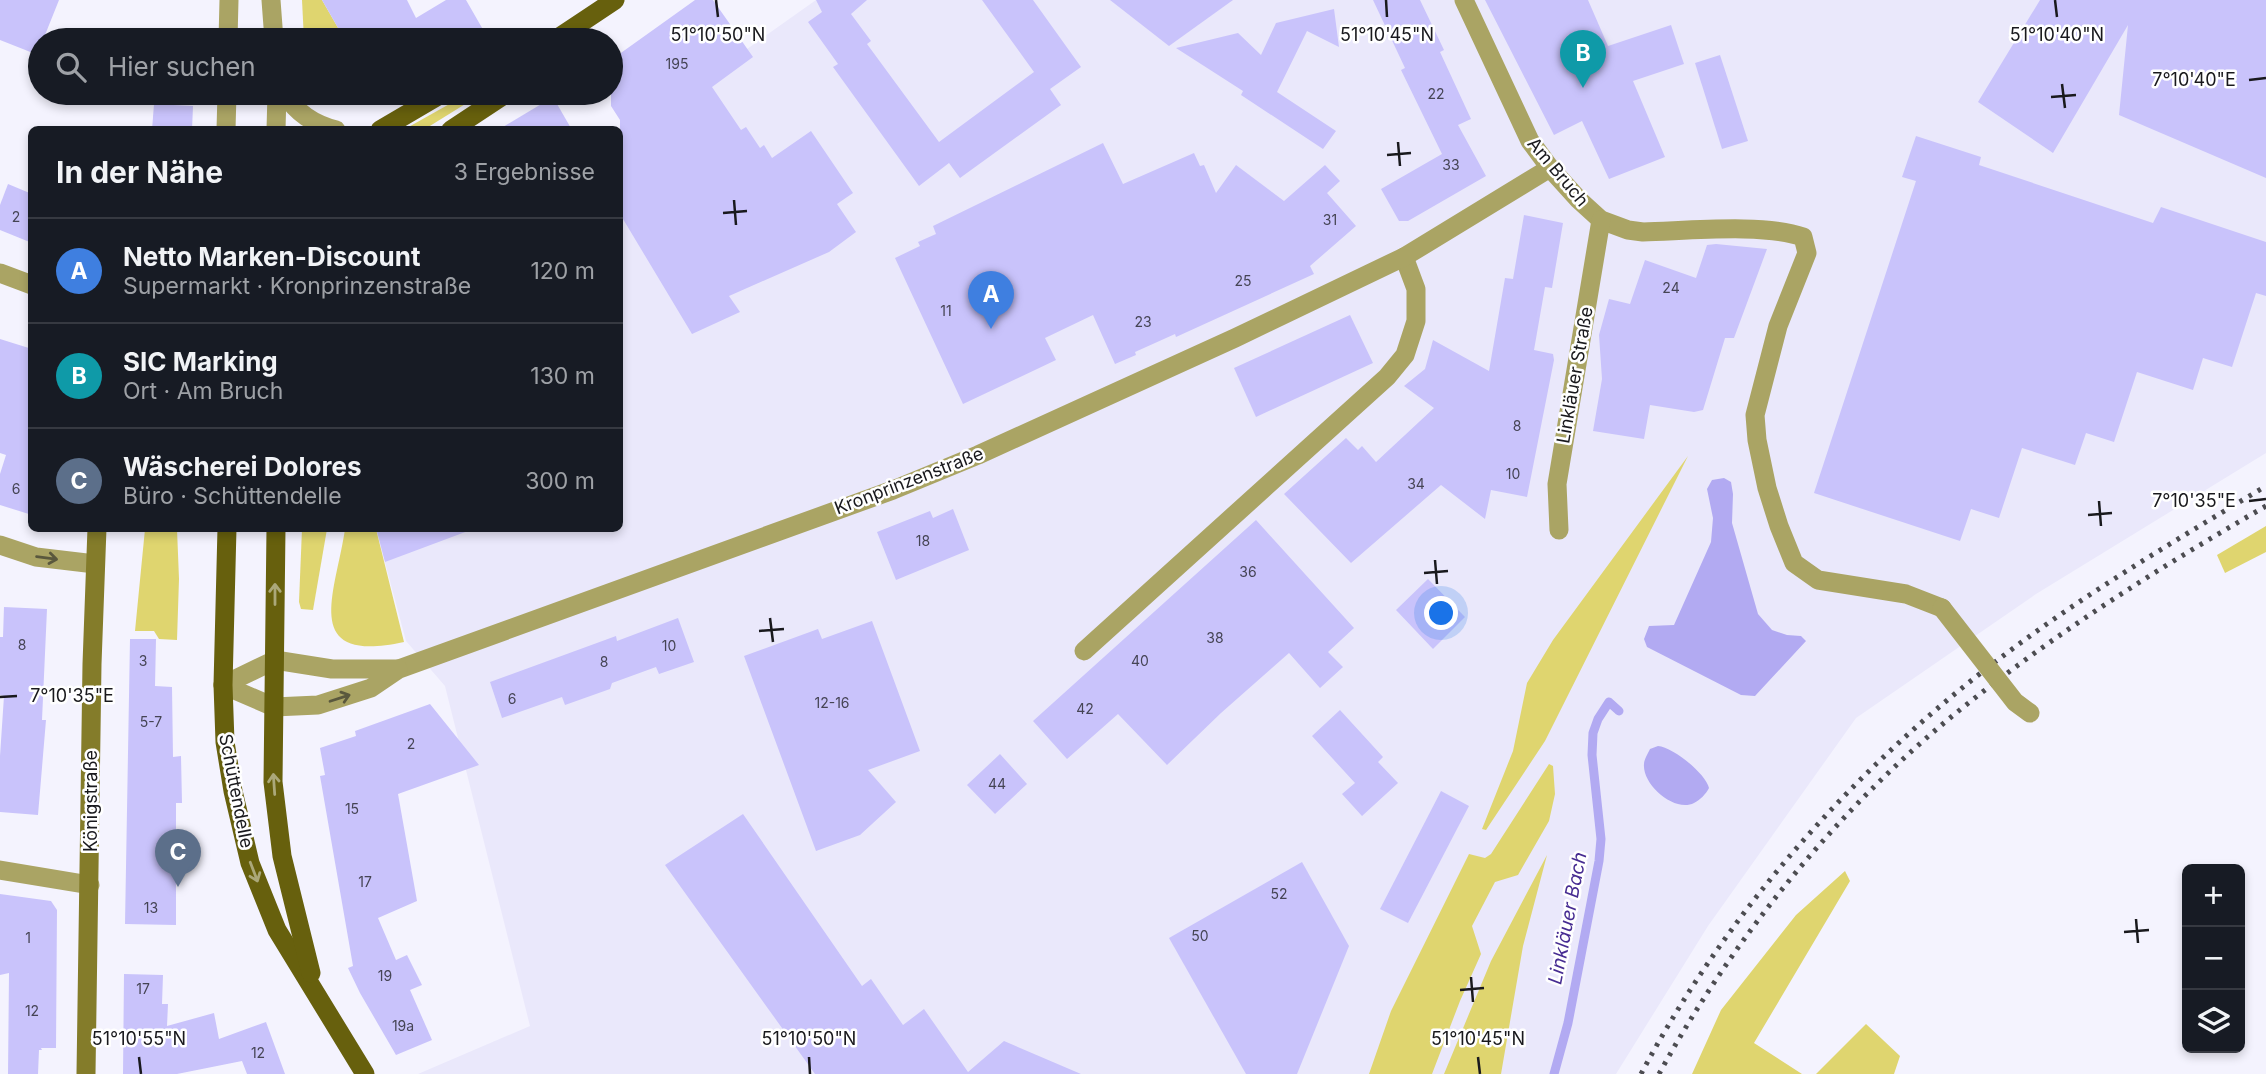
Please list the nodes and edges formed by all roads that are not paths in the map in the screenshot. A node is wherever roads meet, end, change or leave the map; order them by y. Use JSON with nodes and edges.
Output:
{"nodes":[{"id":1,"x":229,"y":0,"type":"edge"},
{"id":2,"x":271,"y":0,"type":"edge"},
{"id":3,"x":615,"y":0,"type":"edge"},
{"id":4,"x":1464,"y":0,"type":"edge"},
{"id":5,"x":228,"y":28,"type":"edge"},
{"id":6,"x":273,"y":28,"type":"edge"},
{"id":7,"x":573,"y":28,"type":"edge"},
{"id":8,"x":227,"y":105,"type":"edge"},
{"id":9,"x":277,"y":105,"type":"edge"},
{"id":10,"x":292,"y":105,"type":"edge"},
{"id":11,"x":422,"y":105,"type":"edge"},
{"id":12,"x":489,"y":105,"type":"edge"},
{"id":13,"x":226,"y":126,"type":"edge"},
{"id":14,"x":276,"y":126,"type":"edge"},
{"id":15,"x":326,"y":126,"type":"edge"},
{"id":16,"x":386,"y":126,"type":"edge"},
{"id":17,"x":457,"y":126,"type":"edge"},
{"id":18,"x":1550,"y":168,"type":"junction"},
{"id":19,"x":1601,"y":220,"type":"junction"},
{"id":20,"x":1404,"y":257,"type":"junction"},
{"id":21,"x":0,"y":273,"type":"edge"},
{"id":22,"x":28,"y":284,"type":"edge"},
{"id":23,"x":1559,"y":530,"type":"dead end"},
{"id":24,"x":97,"y":532,"type":"edge"},
{"id":25,"x":227,"y":532,"type":"edge"},
{"id":26,"x":276,"y":532,"type":"edge"},
{"id":27,"x":0,"y":545,"type":"edge"},
{"id":28,"x":94,"y":564,"type":"junction"},
{"id":29,"x":1084,"y":651,"type":"dead end"},
{"id":30,"x":275,"y":660,"type":"junction"},
{"id":31,"x":399,"y":668,"type":"junction"},
{"id":32,"x":223,"y":685,"type":"junction"},
{"id":33,"x":274,"y":707,"type":"junction"},
{"id":34,"x":2030,"y":713,"type":"dead end"},
{"id":35,"x":0,"y":870,"type":"edge"},
{"id":36,"x":90,"y":885,"type":"junction"},
{"id":37,"x":316,"y":995,"type":"junction"},
{"id":38,"x":86,"y":1074,"type":"edge"},
{"id":39,"x":365,"y":1074,"type":"edge"}],
"edges":[{"from":1,"to":5,"type":"street"},
{"from":2,"to":6,"type":"street"},
{"from":3,"to":7,"type":"main road"},
{"from":4,"to":18,"type":"street","name":"Am Bruch"},
{"from":8,"to":13,"type":"street"},
{"from":9,"to":14,"type":"street"},
{"from":10,"to":15,"type":"street"},
{"from":11,"to":16,"type":"main road"},
{"from":12,"to":17,"type":"main road"},
{"from":18,"to":19,"type":"street","name":"Am Bruch"},
{"from":18,"to":20,"type":"street","name":"Kronprinzenstraße"},
{"from":19,"to":23,"type":"street","name":"Linkläuer Straße"},
{"from":19,"to":34,"type":"street","name":"Am Bruch","bridge":true},
{"from":20,"to":29,"type":"street"},
{"from":20,"to":31,"type":"street","name":"Kronprinzenstraße"},
{"from":21,"to":22,"type":"street"},
{"from":24,"to":28,"type":"main road","name":"Königstraße"},
{"from":25,"to":32,"type":"main road","name":"Schüttendelle"},
{"from":30,"to":26,"type":"main road","name":"Schüttendelle","one_way":true},
{"from":27,"to":28,"type":"street","one_way":true},
{"from":28,"to":36,"type":"main road","name":"Königstraße"},
{"from":30,"to":31,"type":"street","name":"Kronprinzenstraße"},
{"from":30,"to":32,"type":"street"},
{"from":30,"to":33,"type":"main road","name":"Schüttendelle"},
{"from":33,"to":31,"type":"street","name":"Kronprinzenstraße","one_way":true},
{"from":32,"to":33,"type":"street","name":"Kronprinzenstraße"},
{"from":32,"to":37,"type":"main road","name":"Schüttendelle","one_way":true},
{"from":37,"to":33,"type":"main road","name":"Schüttendelle","one_way":true},
{"from":35,"to":36,"type":"street"},
{"from":36,"to":38,"type":"main road","name":"Königstraße"},
{"from":37,"to":39,"type":"main road","name":"Schüttendelle"}]}
